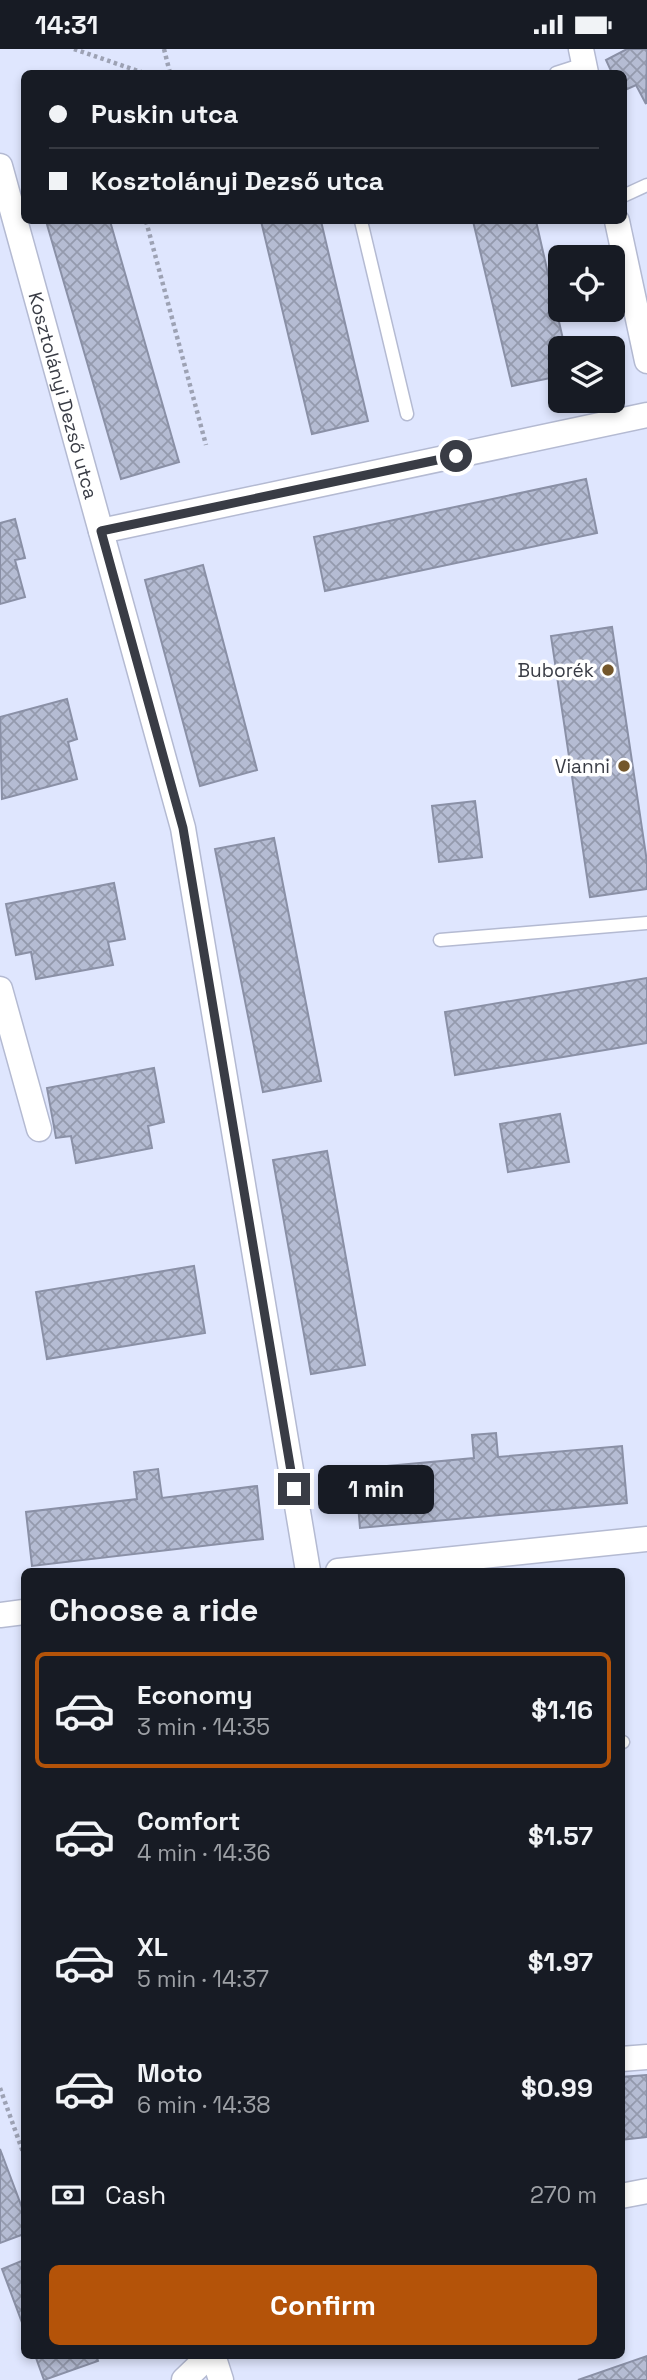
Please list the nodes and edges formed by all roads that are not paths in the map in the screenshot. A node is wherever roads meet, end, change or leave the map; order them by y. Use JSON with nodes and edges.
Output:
{"nodes":[{"id":1,"x":584,"y":62,"type":"edge"},
{"id":2,"x":564,"y":70,"type":"edge"},
{"id":3,"x":0,"y":166,"type":"edge"},
{"id":4,"x":647,"y":185,"type":"edge"},
{"id":5,"x":627,"y":194,"type":"edge"},
{"id":6,"x":362,"y":224,"type":"edge"},
{"id":7,"x":618,"y":224,"type":"edge"},
{"id":8,"x":647,"y":361,"type":"edge"},
{"id":9,"x":407,"y":414,"type":"dead end"},
{"id":10,"x":647,"y":415,"type":"edge"},
{"id":11,"x":101,"y":531,"type":"junction"},
{"id":12,"x":647,"y":923,"type":"edge"},
{"id":13,"x":440,"y":940,"type":"dead end"},
{"id":14,"x":0,"y":989,"type":"edge"},
{"id":15,"x":39,"y":1129,"type":"dead end"},
{"id":16,"x":647,"y":1539,"type":"edge"},
{"id":17,"x":491,"y":1562,"type":"edge"},
{"id":18,"x":307,"y":1568,"type":"edge"},
{"id":19,"x":389,"y":1568,"type":"edge"},
{"id":20,"x":21,"y":1612,"type":"edge"},
{"id":21,"x":0,"y":1615,"type":"edge"},
{"id":22,"x":647,"y":2057,"type":"edge"},
{"id":23,"x":625,"y":2059,"type":"edge"},
{"id":24,"x":647,"y":2191,"type":"edge"},
{"id":25,"x":625,"y":2195,"type":"edge"},
{"id":26,"x":207,"y":2359,"type":"edge"},
{"id":27,"x":213,"y":2359,"type":"edge"},
{"id":28,"x":184,"y":2380,"type":"edge"},
{"id":29,"x":221,"y":2380,"type":"edge"}],
"edges":[{"from":1,"to":2,"type":"lane"},
{"from":3,"to":11,"type":"street","name":"Kosztolányi Dezső utca"},
{"from":4,"to":5,"type":"lane"},
{"from":6,"to":9,"type":"lane"},
{"from":7,"to":8,"type":"street"},
{"from":10,"to":11,"type":"street"},
{"from":11,"to":18,"type":"street","name":"Kosztolányi Dezső utca"},
{"from":12,"to":13,"type":"lane"},
{"from":14,"to":15,"type":"street"},
{"from":16,"to":17,"type":"street"},
{"from":17,"to":19,"type":"street"},
{"from":20,"to":21,"type":"street"},
{"from":22,"to":23,"type":"street"},
{"from":24,"to":25,"type":"street"},
{"from":26,"to":28,"type":"street"},
{"from":27,"to":29,"type":"street"}]}
